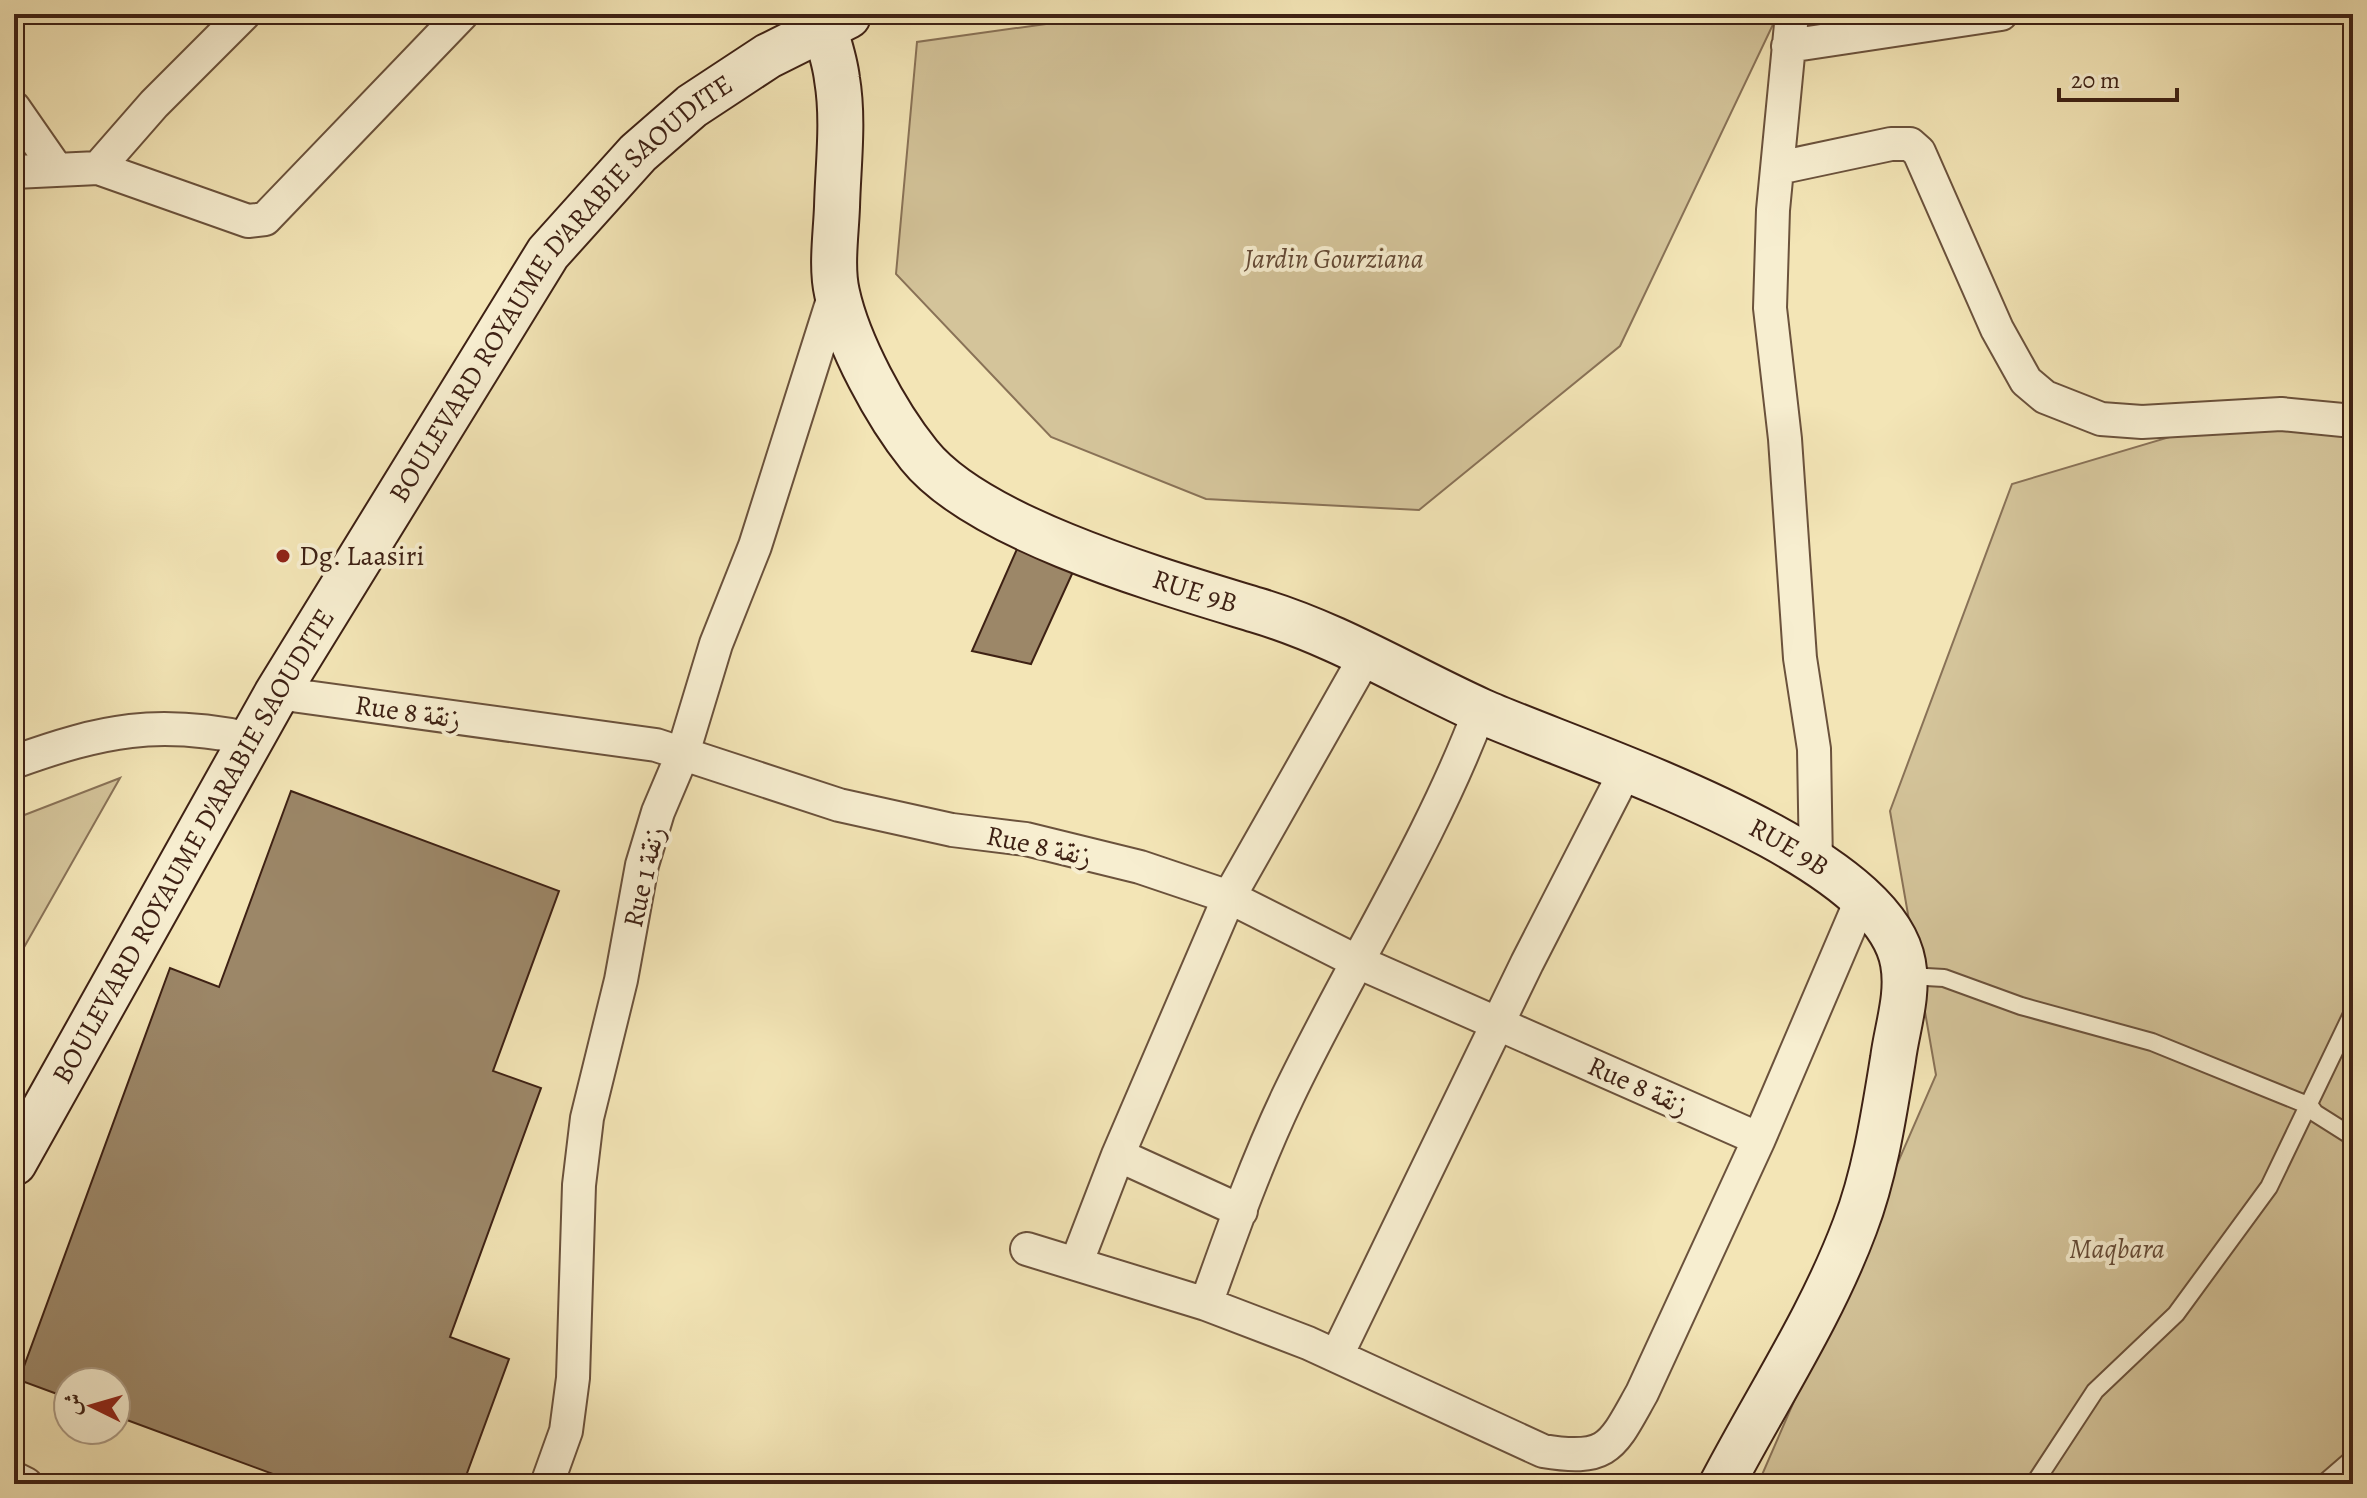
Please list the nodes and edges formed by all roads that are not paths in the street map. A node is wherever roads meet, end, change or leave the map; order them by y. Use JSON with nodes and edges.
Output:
{"nodes":[{"id":1,"x":244,"y":14,"type":"edge"},
{"id":2,"x":462,"y":14,"type":"edge"},
{"id":3,"x":1792,"y":14,"type":"edge"},
{"id":4,"x":2001,"y":14,"type":"edge"},
{"id":5,"x":831,"y":18,"type":"edge"},
{"id":6,"x":1788,"y":46,"type":"junction"},
{"id":7,"x":14,"y":108,"type":"edge"},
{"id":8,"x":98,"y":168,"type":"junction"},
{"id":9,"x":1778,"y":168,"type":"junction"},
{"id":10,"x":57,"y":170,"type":"junction"},
{"id":11,"x":14,"y":172,"type":"edge"},
{"id":12,"x":836,"y":290,"type":"junction"},
{"id":13,"x":2353,"y":421,"type":"edge"},
{"id":14,"x":1368,"y":652,"type":"junction"},
{"id":15,"x":277,"y":693,"type":"junction"},
{"id":16,"x":1480,"y":710,"type":"junction"},
{"id":17,"x":251,"y":739,"type":"junction"},
{"id":18,"x":683,"y":753,"type":"junction"},
{"id":19,"x":14,"y":762,"type":"edge"},
{"id":20,"x":1626,"y":770,"type":"junction"},
{"id":21,"x":1816,"y":864,"type":"junction"},
{"id":22,"x":1229,"y":897,"type":"junction"},
{"id":23,"x":1876,"y":913,"type":"junction"},
{"id":24,"x":1358,"y":962,"type":"junction"},
{"id":25,"x":1904,"y":976,"type":"junction"},
{"id":26,"x":2353,"y":1012,"type":"edge"},
{"id":27,"x":1499,"y":1022,"type":"junction"},
{"id":28,"x":2310,"y":1106,"type":"junction"},
{"id":29,"x":2353,"y":1137,"type":"edge"},
{"id":30,"x":1759,"y":1139,"type":"junction"},
{"id":31,"x":1118,"y":1155,"type":"junction"},
{"id":32,"x":14,"y":1163,"type":"edge"},
{"id":33,"x":1241,"y":1211,"type":"junction"},
{"id":34,"x":1027,"y":1249,"type":"dead end"},
{"id":35,"x":1076,"y":1264,"type":"junction"},
{"id":36,"x":1206,"y":1304,"type":"junction"},
{"id":37,"x":1337,"y":1355,"type":"junction"},
{"id":38,"x":2353,"y":1458,"type":"edge"},
{"id":39,"x":14,"y":1478,"type":"edge"},
{"id":40,"x":26,"y":1484,"type":"edge"},
{"id":41,"x":547,"y":1484,"type":"edge"},
{"id":42,"x":1722,"y":1484,"type":"edge"},
{"id":43,"x":2034,"y":1484,"type":"edge"},
{"id":44,"x":2323,"y":1484,"type":"edge"}],
"edges":[{"from":1,"to":8,"type":"street"},
{"from":2,"to":8,"type":"street"},
{"from":3,"to":6,"type":"street"},
{"from":4,"to":6,"type":"street"},
{"from":5,"to":12,"type":"street","name":"RUE 9B"},
{"from":5,"to":15,"type":"street","name":"BOULEVARD ROYAUME D'ARABIE SAOUDITE"},
{"from":6,"to":9,"type":"street"},
{"from":7,"to":10,"type":"street"},
{"from":8,"to":10,"type":"street"},
{"from":9,"to":13,"type":"street"},
{"from":9,"to":21,"type":"street"},
{"from":10,"to":11,"type":"street"},
{"from":12,"to":14,"type":"street","name":"RUE 9B"},
{"from":12,"to":18,"type":"street","name":"Rue 1 زنقة"},
{"from":14,"to":16,"type":"street","name":"RUE 9B"},
{"from":14,"to":22,"type":"street"},
{"from":15,"to":17,"type":"street","name":"BOULEVARD ROYAUME D'ARABIE SAOUDITE"},
{"from":15,"to":18,"type":"street","name":"Rue 8 زنقة"},
{"from":16,"to":20,"type":"street","name":"RUE 9B"},
{"from":16,"to":24,"type":"street"},
{"from":17,"to":19,"type":"street"},
{"from":17,"to":32,"type":"street","name":"BOULEVARD ROYAUME D'ARABIE SAOUDITE"},
{"from":18,"to":22,"type":"street","name":"Rue 8 زنقة"},
{"from":18,"to":41,"type":"street","name":"Rue 1 زنقة"},
{"from":20,"to":21,"type":"street","name":"RUE 9B"},
{"from":20,"to":27,"type":"street"},
{"from":21,"to":23,"type":"street","name":"RUE 9B"},
{"from":22,"to":24,"type":"street","name":"Rue 8 زنقة"},
{"from":22,"to":31,"type":"street"},
{"from":23,"to":25,"type":"street"},
{"from":23,"to":30,"type":"street"},
{"from":24,"to":27,"type":"street","name":"Rue 8 زنقة"},
{"from":24,"to":33,"type":"street"},
{"from":25,"to":28,"type":"lane"},
{"from":25,"to":42,"type":"street"},
{"from":26,"to":28,"type":"lane"},
{"from":27,"to":30,"type":"street","name":"Rue 8 زنقة"},
{"from":27,"to":37,"type":"street"},
{"from":28,"to":29,"type":"lane"},
{"from":28,"to":43,"type":"lane"},
{"from":30,"to":37,"type":"street"},
{"from":31,"to":33,"type":"street"},
{"from":31,"to":35,"type":"street"},
{"from":33,"to":36,"type":"street"},
{"from":34,"to":35,"type":"street"},
{"from":35,"to":36,"type":"street"},
{"from":36,"to":37,"type":"street"},
{"from":38,"to":44,"type":"lane"},
{"from":39,"to":40,"type":"street"}]}
